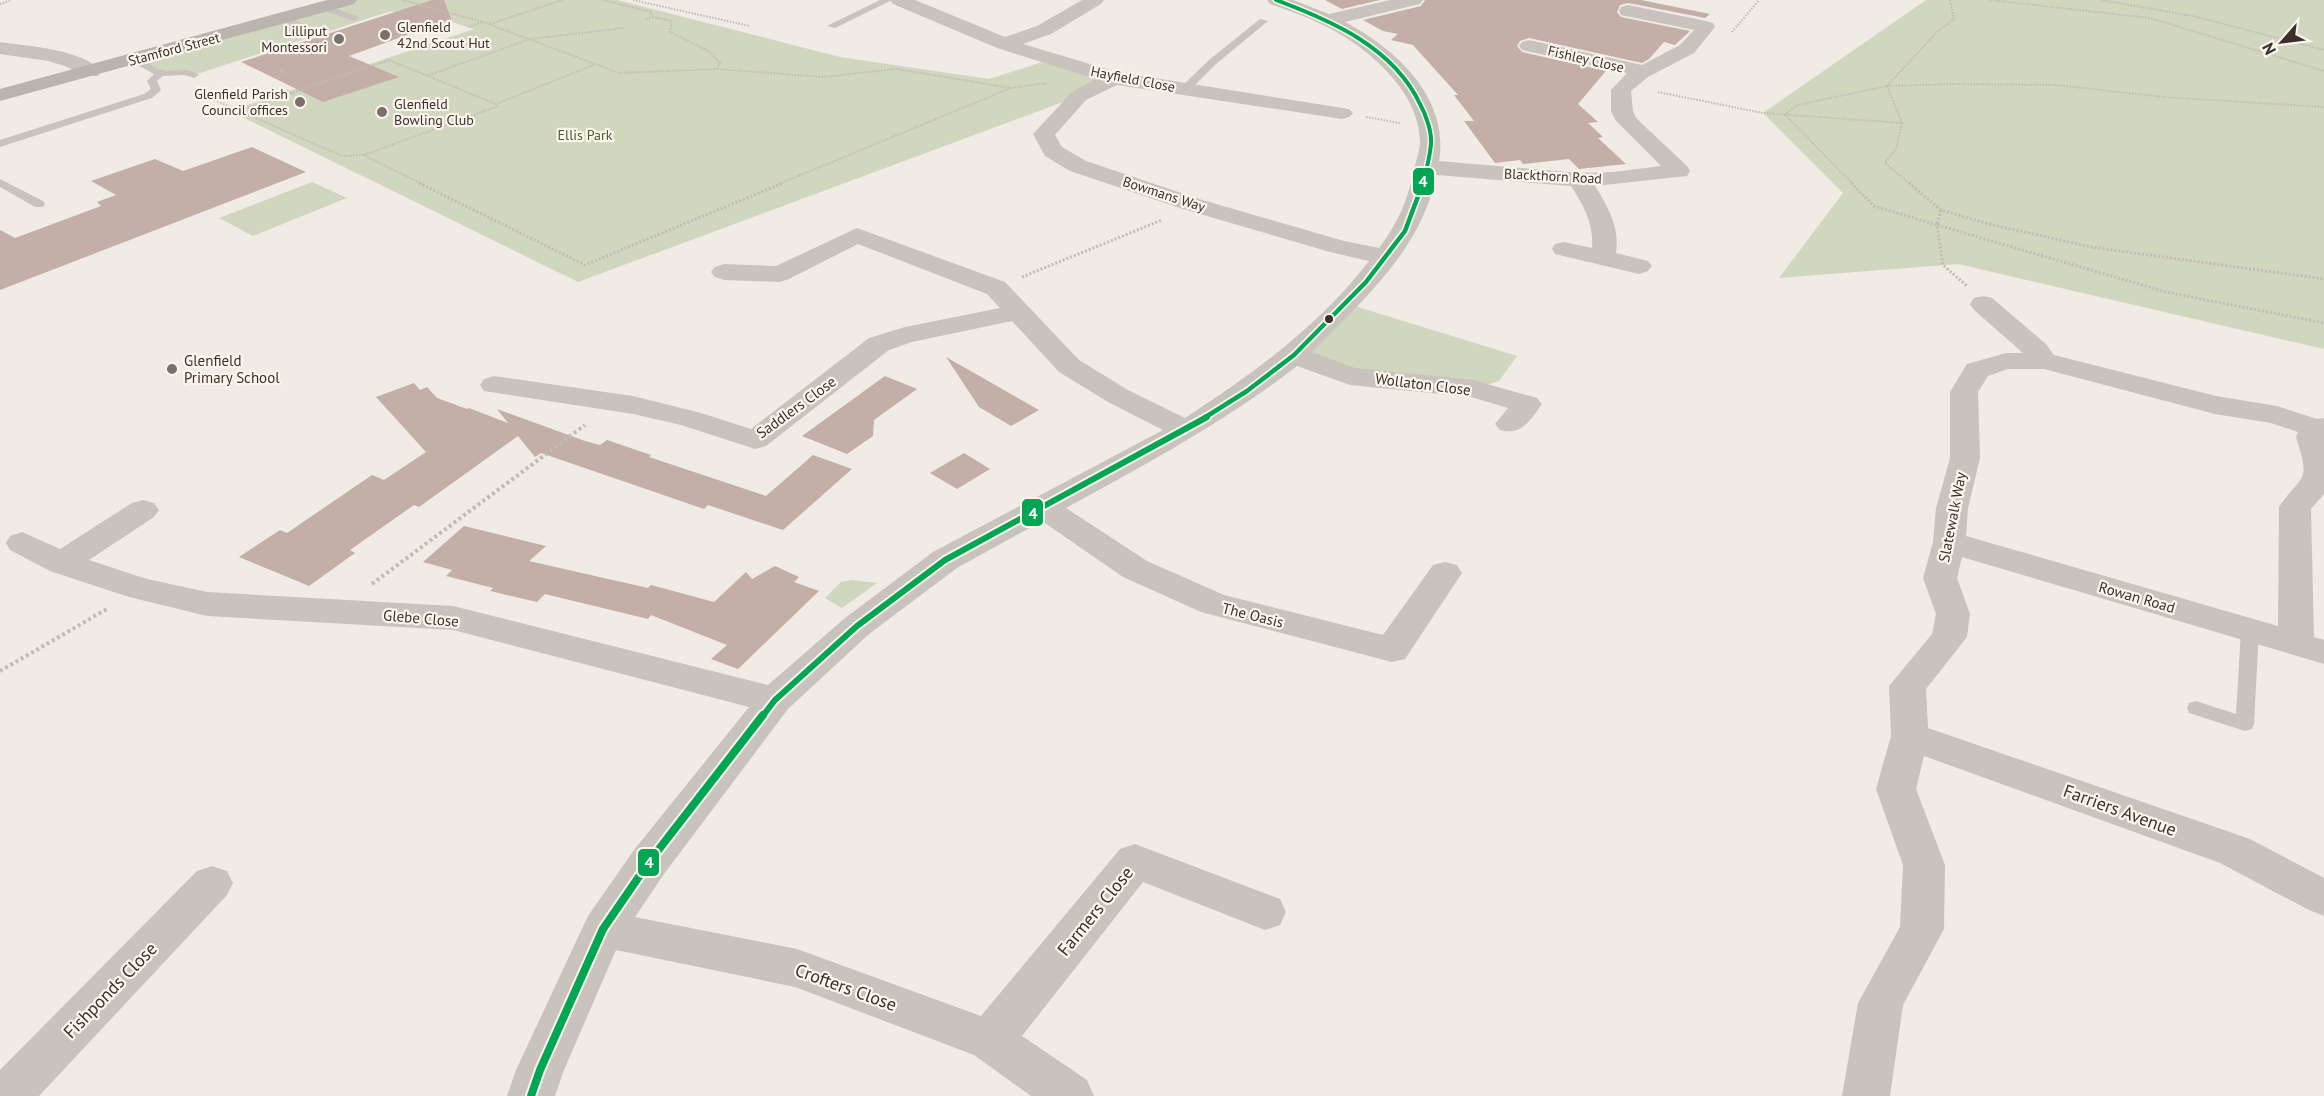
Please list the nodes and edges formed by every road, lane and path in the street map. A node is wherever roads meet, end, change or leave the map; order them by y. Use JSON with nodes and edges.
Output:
{"nodes":[{"id":1,"x":11,"y":0,"type":"edge"},
{"id":2,"x":402,"y":0,"type":"edge"},
{"id":3,"x":563,"y":0,"type":"edge"},
{"id":4,"x":603,"y":0,"type":"edge"},
{"id":5,"x":633,"y":0,"type":"edge"},
{"id":6,"x":886,"y":0,"type":"edge"},
{"id":7,"x":899,"y":0,"type":"edge"},
{"id":8,"x":1095,"y":0,"type":"edge"},
{"id":9,"x":1414,"y":0,"type":"edge"},
{"id":10,"x":1759,"y":0,"type":"edge"},
{"id":11,"x":1950,"y":0,"type":"edge"},
{"id":12,"x":1990,"y":0,"type":"edge"},
{"id":13,"x":2101,"y":0,"type":"edge"},
{"id":14,"x":0,"y":4,"type":"edge"},
{"id":15,"x":351,"y":9,"type":"edge"},
{"id":16,"x":1270,"y":10,"type":"edge"},
{"id":17,"x":1628,"y":11,"type":"dead end"},
{"id":18,"x":653,"y":17,"type":"junction"},
{"id":19,"x":284,"y":18,"type":"junction"},
{"id":20,"x":646,"y":19,"type":"dead end"},
{"id":21,"x":1328,"y":20,"type":"junction"},
{"id":22,"x":483,"y":22,"type":"junction"},
{"id":23,"x":488,"y":24,"type":"junction"},
{"id":24,"x":750,"y":26,"type":"dead end"},
{"id":25,"x":832,"y":26,"type":"dead end"},
{"id":26,"x":469,"y":27,"type":"dead end"},
{"id":27,"x":1706,"y":27,"type":"junction"},
{"id":28,"x":624,"y":28,"type":"dead end"},
{"id":29,"x":310,"y":30,"type":"dead end"},
{"id":30,"x":1732,"y":32,"type":"joint"},
{"id":31,"x":530,"y":39,"type":"junction"},
{"id":32,"x":1004,"y":44,"type":"junction"},
{"id":33,"x":1529,"y":46,"type":"dead end"},
{"id":34,"x":0,"y":48,"type":"edge"},
{"id":35,"x":2324,"y":50,"type":"edge"},
{"id":36,"x":135,"y":60,"type":"junction"},
{"id":37,"x":597,"y":64,"type":"junction"},
{"id":38,"x":277,"y":69,"type":"dead end"},
{"id":39,"x":717,"y":69,"type":"junction"},
{"id":40,"x":1643,"y":71,"type":"junction"},
{"id":41,"x":2324,"y":71,"type":"edge"},
{"id":42,"x":91,"y":72,"type":"junction"},
{"id":43,"x":160,"y":73,"type":"junction"},
{"id":44,"x":194,"y":75,"type":"dead end"},
{"id":45,"x":291,"y":75,"type":"dead end"},
{"id":46,"x":429,"y":76,"type":"junction"},
{"id":47,"x":1114,"y":78,"type":"junction"},
{"id":48,"x":1625,"y":85,"type":"junction"},
{"id":49,"x":1887,"y":86,"type":"junction"},
{"id":50,"x":1185,"y":89,"type":"junction"},
{"id":51,"x":287,"y":90,"type":"dead end"},
{"id":52,"x":294,"y":94,"type":"junction"},
{"id":53,"x":0,"y":95,"type":"edge"},
{"id":54,"x":496,"y":104,"type":"junction"},
{"id":55,"x":2324,"y":107,"type":"edge"},
{"id":56,"x":238,"y":111,"type":"junction"},
{"id":57,"x":1341,"y":113,"type":"joint"},
{"id":58,"x":1785,"y":115,"type":"junction"},
{"id":59,"x":1902,"y":123,"type":"junction"},
{"id":60,"x":1428,"y":128,"type":"junction"},
{"id":61,"x":0,"y":144,"type":"edge"},
{"id":62,"x":363,"y":155,"type":"junction"},
{"id":63,"x":1428,"y":166,"type":"junction"},
{"id":64,"x":1579,"y":180,"type":"junction"},
{"id":65,"x":0,"y":182,"type":"edge"},
{"id":66,"x":39,"y":204,"type":"dead end"},
{"id":67,"x":1191,"y":204,"type":"junction"},
{"id":68,"x":1941,"y":210,"type":"junction"},
{"id":69,"x":1937,"y":225,"type":"junction"},
{"id":70,"x":1563,"y":249,"type":"dead end"},
{"id":71,"x":1386,"y":257,"type":"junction"},
{"id":72,"x":1603,"y":258,"type":"junction"},
{"id":73,"x":1639,"y":266,"type":"dead end"},
{"id":74,"x":724,"y":272,"type":"dead end"},
{"id":75,"x":2324,"y":279,"type":"edge"},
{"id":76,"x":996,"y":288,"type":"junction"},
{"id":77,"x":1983,"y":304,"type":"joint"},
{"id":78,"x":1017,"y":312,"type":"junction"},
{"id":79,"x":2324,"y":323,"type":"edge"},
{"id":80,"x":1294,"y":355,"type":"junction"},
{"id":81,"x":2044,"y":361,"type":"junction"},
{"id":82,"x":494,"y":385,"type":"dead end"},
{"id":83,"x":633,"y":405,"type":"junction"},
{"id":84,"x":1510,"y":424,"type":"dead end"},
{"id":85,"x":2320,"y":428,"type":"edge"},
{"id":86,"x":1186,"y":430,"type":"junction"},
{"id":87,"x":1044,"y":508,"type":"junction"},
{"id":88,"x":143,"y":510,"type":"dead end"},
{"id":89,"x":1949,"y":542,"type":"junction"},
{"id":90,"x":21,"y":543,"type":"dead end"},
{"id":91,"x":62,"y":563,"type":"junction"},
{"id":92,"x":1445,"y":573,"type":"dead end"},
{"id":93,"x":141,"y":588,"type":"junction"},
{"id":94,"x":336,"y":612,"type":"junction"},
{"id":95,"x":2250,"y":630,"type":"junction"},
{"id":96,"x":2310,"y":647,"type":"edge"},
{"id":97,"x":0,"y":671,"type":"edge"},
{"id":98,"x":775,"y":700,"type":"junction"},
{"id":99,"x":2196,"y":708,"type":"dead end"},
{"id":100,"x":1910,"y":736,"type":"junction"},
{"id":101,"x":212,"y":883,"type":"dead end"},
{"id":102,"x":2324,"y":898,"type":"edge"},
{"id":103,"x":1265,"y":912,"type":"dead end"},
{"id":104,"x":603,"y":929,"type":"junction"},
{"id":105,"x":990,"y":1040,"type":"junction"},
{"id":106,"x":7,"y":1096,"type":"edge"},
{"id":107,"x":531,"y":1096,"type":"edge"},
{"id":108,"x":1070,"y":1096,"type":"edge"},
{"id":109,"x":1866,"y":1096,"type":"edge"}],
"edges":[{"from":1,"to":14,"type":"path"},
{"from":2,"to":22,"type":"path"},
{"from":3,"to":23,"type":"path"},
{"from":4,"to":18,"type":"path"},
{"from":5,"to":24,"type":"path"},
{"from":6,"to":25,"type":"lane"},
{"from":7,"to":32,"type":"street","name":"Hayfield Close"},
{"from":8,"to":32,"type":"street"},
{"from":9,"to":21,"type":"street"},
{"from":10,"to":30,"type":"path"},
{"from":11,"to":49,"type":"path"},
{"from":12,"to":41,"type":"path"},
{"from":13,"to":35,"type":"path"},
{"from":15,"to":19,"type":"street","name":"Stamford Street"},
{"from":16,"to":21,"type":"street"},
{"from":16,"to":50,"type":"lane"},
{"from":17,"to":27,"type":"street"},
{"from":18,"to":20,"type":"path"},
{"from":18,"to":39,"type":"path"},
{"from":19,"to":29,"type":"lane"},
{"from":19,"to":36,"type":"street","name":"Stamford Street"},
{"from":21,"to":60,"type":"street"},
{"from":22,"to":23,"type":"path"},
{"from":22,"to":26,"type":"path"},
{"from":23,"to":31,"type":"path"},
{"from":27,"to":30,"type":"street"},
{"from":27,"to":40,"type":"street"},
{"from":28,"to":31,"type":"path"},
{"from":31,"to":37,"type":"path"},
{"from":31,"to":46,"type":"path"},
{"from":32,"to":47,"type":"street","name":"Hayfield Close"},
{"from":33,"to":40,"type":"street","name":"Fishley Close"},
{"from":34,"to":42,"type":"street"},
{"from":36,"to":42,"type":"street","name":"Stamford Street"},
{"from":36,"to":43,"type":"lane"},
{"from":37,"to":39,"type":"path"},
{"from":37,"to":54,"type":"path"},
{"from":38,"to":45,"type":"path"},
{"from":39,"to":62,"type":"path"},
{"from":40,"to":48,"type":"street"},
{"from":42,"to":53,"type":"street","name":"Stamford Street"},
{"from":43,"to":44,"type":"lane"},
{"from":43,"to":56,"type":"path"},
{"from":43,"to":61,"type":"lane"},
{"from":46,"to":52,"type":"path"},
{"from":46,"to":54,"type":"path"},
{"from":47,"to":50,"type":"street","name":"Hayfield Close"},
{"from":47,"to":67,"type":"street","name":"Bowmans Way"},
{"from":48,"to":58,"type":"path"},
{"from":48,"to":64,"type":"street","name":"Blackthorn Road"},
{"from":49,"to":55,"type":"path"},
{"from":49,"to":58,"type":"path"},
{"from":49,"to":59,"type":"path"},
{"from":50,"to":57,"type":"street","name":"Hayfield Close"},
{"from":51,"to":52,"type":"path"},
{"from":52,"to":56,"type":"path"},
{"from":54,"to":62,"type":"path"},
{"from":56,"to":62,"type":"path"},
{"from":57,"to":60,"type":"path"},
{"from":58,"to":59,"type":"path"},
{"from":58,"to":69,"type":"path"},
{"from":59,"to":68,"type":"path"},
{"from":60,"to":63,"type":"street"},
{"from":63,"to":64,"type":"street","name":"Blackthorn Road"},
{"from":63,"to":71,"type":"street"},
{"from":64,"to":72,"type":"street"},
{"from":65,"to":66,"type":"lane"},
{"from":67,"to":71,"type":"street","name":"Bowmans Way"},
{"from":67,"to":76,"type":"path"},
{"from":68,"to":69,"type":"path"},
{"from":68,"to":75,"type":"path"},
{"from":69,"to":77,"type":"path"},
{"from":69,"to":79,"type":"path"},
{"from":70,"to":72,"type":"street"},
{"from":71,"to":80,"type":"street"},
{"from":72,"to":73,"type":"street"},
{"from":74,"to":76,"type":"street"},
{"from":76,"to":78,"type":"street"},
{"from":77,"to":81,"type":"street"},
{"from":78,"to":83,"type":"street","name":"Saddlers Close"},
{"from":78,"to":86,"type":"street"},
{"from":80,"to":84,"type":"street","name":"Wollaton Close"},
{"from":80,"to":86,"type":"street"},
{"from":81,"to":85,"type":"street","name":"Slatewalk Way"},
{"from":81,"to":89,"type":"street","name":"Slatewalk Way"},
{"from":82,"to":83,"type":"street","name":"Saddlers Close"},
{"from":83,"to":94,"type":"path"},
{"from":85,"to":96,"type":"street"},
{"from":86,"to":87,"type":"street"},
{"from":87,"to":92,"type":"street","name":"The Oasis"},
{"from":87,"to":98,"type":"street"},
{"from":88,"to":91,"type":"street"},
{"from":89,"to":95,"type":"street","name":"Rowan Road"},
{"from":89,"to":100,"type":"street","name":"Slatewalk Way"},
{"from":90,"to":91,"type":"street","name":"Glebe Close"},
{"from":91,"to":93,"type":"street","name":"Glebe Close"},
{"from":93,"to":94,"type":"street","name":"Glebe Close"},
{"from":93,"to":97,"type":"path"},
{"from":94,"to":98,"type":"street","name":"Glebe Close"},
{"from":95,"to":96,"type":"street","name":"Rowan Road"},
{"from":95,"to":99,"type":"lane"},
{"from":98,"to":104,"type":"street"},
{"from":100,"to":102,"type":"street","name":"Farriers Avenue"},
{"from":100,"to":109,"type":"street","name":"Slatewalk Way"},
{"from":101,"to":106,"type":"street","name":"Fishponds Close"},
{"from":103,"to":105,"type":"street","name":"Farmers Close"},
{"from":104,"to":105,"type":"street","name":"Crofters Close"},
{"from":104,"to":107,"type":"street"},
{"from":105,"to":108,"type":"street","name":"Crofters Close"}]}
